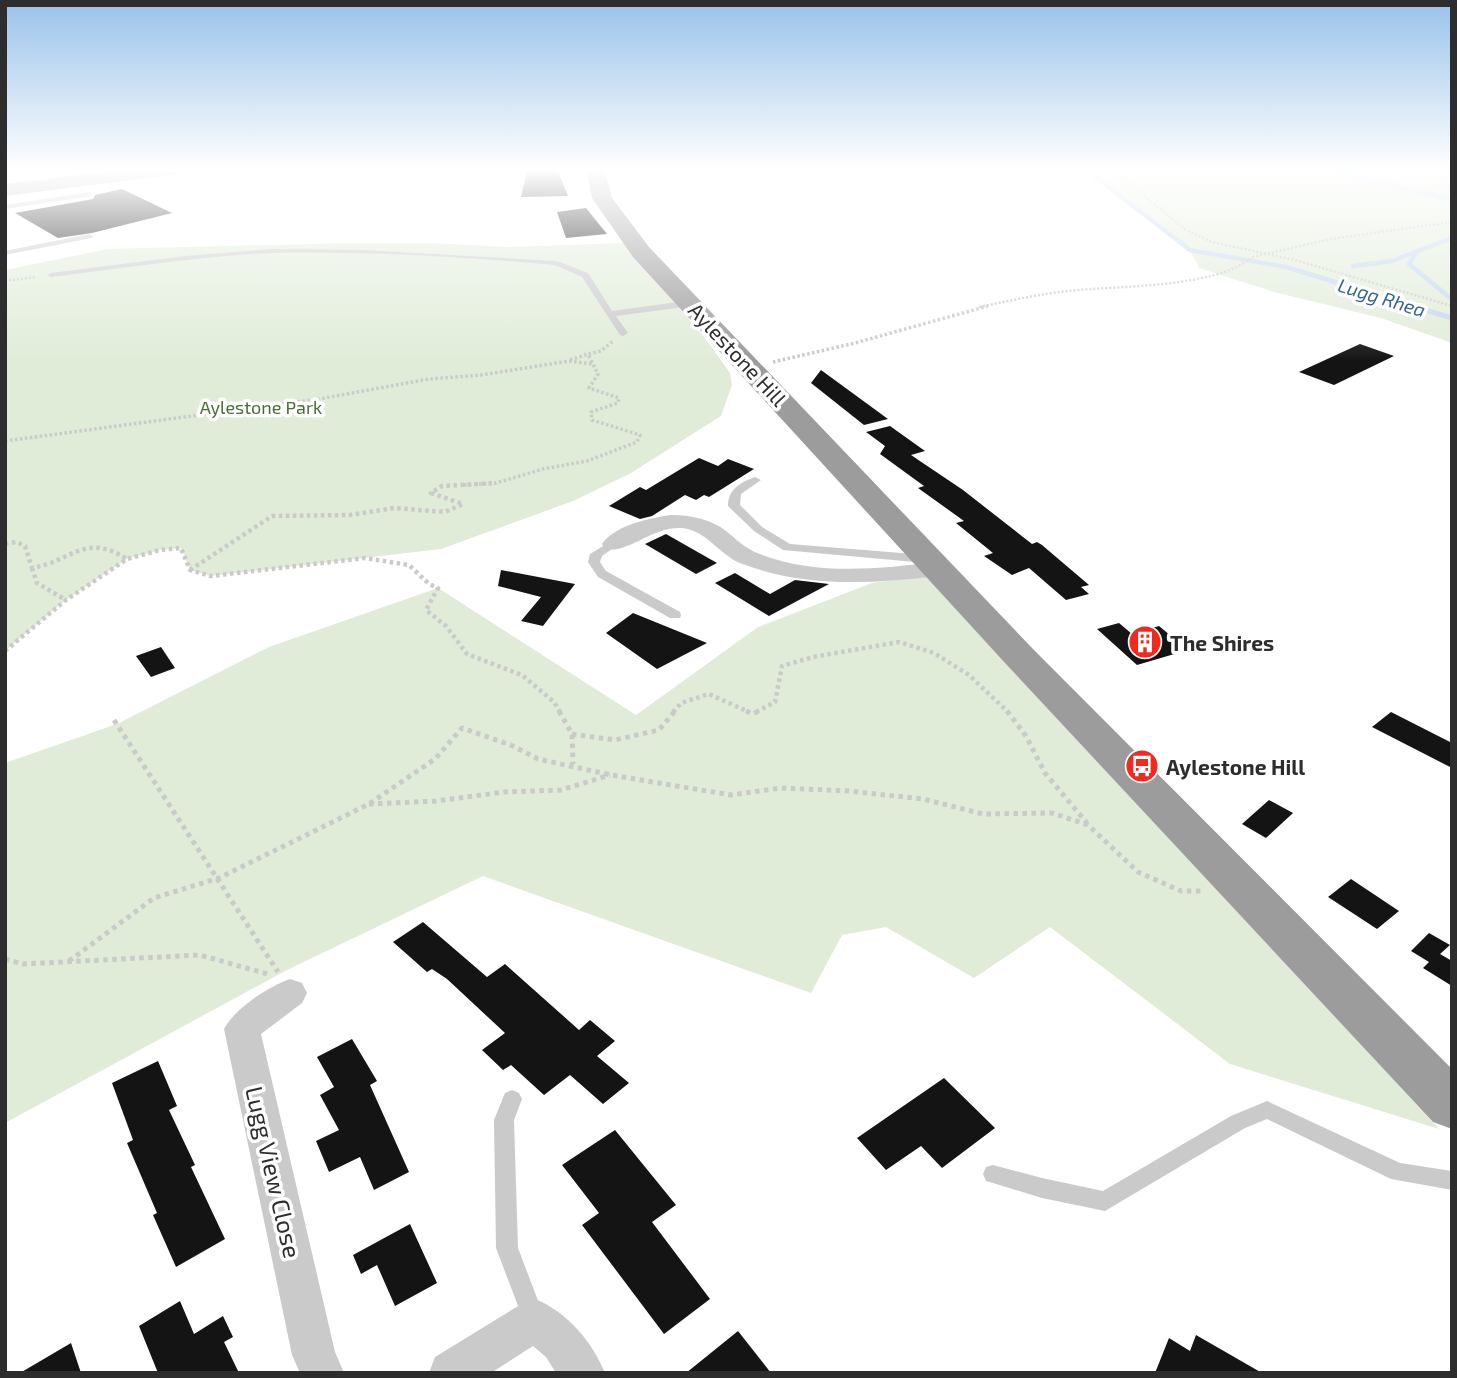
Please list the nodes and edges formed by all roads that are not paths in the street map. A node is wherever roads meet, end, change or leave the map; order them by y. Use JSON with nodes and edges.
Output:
{"nodes":[{"id":1,"x":627,"y":232,"type":"edge"},
{"id":2,"x":89,"y":236,"type":"dead end"},
{"id":3,"x":5,"y":253,"type":"edge"},
{"id":4,"x":51,"y":275,"type":"road end"},
{"id":5,"x":692,"y":303,"type":"junction"},
{"id":6,"x":610,"y":314,"type":"junction"},
{"id":7,"x":623,"y":333,"type":"road end"},
{"id":8,"x":755,"y":480,"type":"dead end"},
{"id":9,"x":613,"y":544,"type":"joint"},
{"id":10,"x":932,"y":564,"type":"junction"},
{"id":11,"x":675,"y":615,"type":"dead end"},
{"id":12,"x":286,"y":985,"type":"road end"},
{"id":13,"x":1449,"y":1096,"type":"edge"},
{"id":14,"x":512,"y":1099,"type":"dead end"},
{"id":15,"x":993,"y":1174,"type":"dead end"},
{"id":16,"x":1452,"y":1181,"type":"edge"},
{"id":17,"x":535,"y":1320,"type":"junction"},
{"id":18,"x":322,"y":1373,"type":"edge"},
{"id":19,"x":451,"y":1373,"type":"edge"},
{"id":20,"x":583,"y":1373,"type":"edge"}],
"edges":[{"from":1,"to":5,"type":"highway","name":"Aylestone Hill"},
{"from":2,"to":3,"type":"lane"},
{"from":4,"to":6,"type":"lane"},
{"from":5,"to":6,"type":"lane"},
{"from":5,"to":10,"type":"highway","name":"Aylestone Hill"},
{"from":6,"to":7,"type":"lane"},
{"from":8,"to":10,"type":"lane"},
{"from":9,"to":10,"type":"street"},
{"from":9,"to":11,"type":"lane"},
{"from":10,"to":13,"type":"highway","name":"Aylestone Hill"},
{"from":12,"to":18,"type":"street","name":"Lugg View Close"},
{"from":14,"to":17,"type":"lane"},
{"from":15,"to":16,"type":"lane"},
{"from":17,"to":19,"type":"street"},
{"from":17,"to":20,"type":"street"}]}
